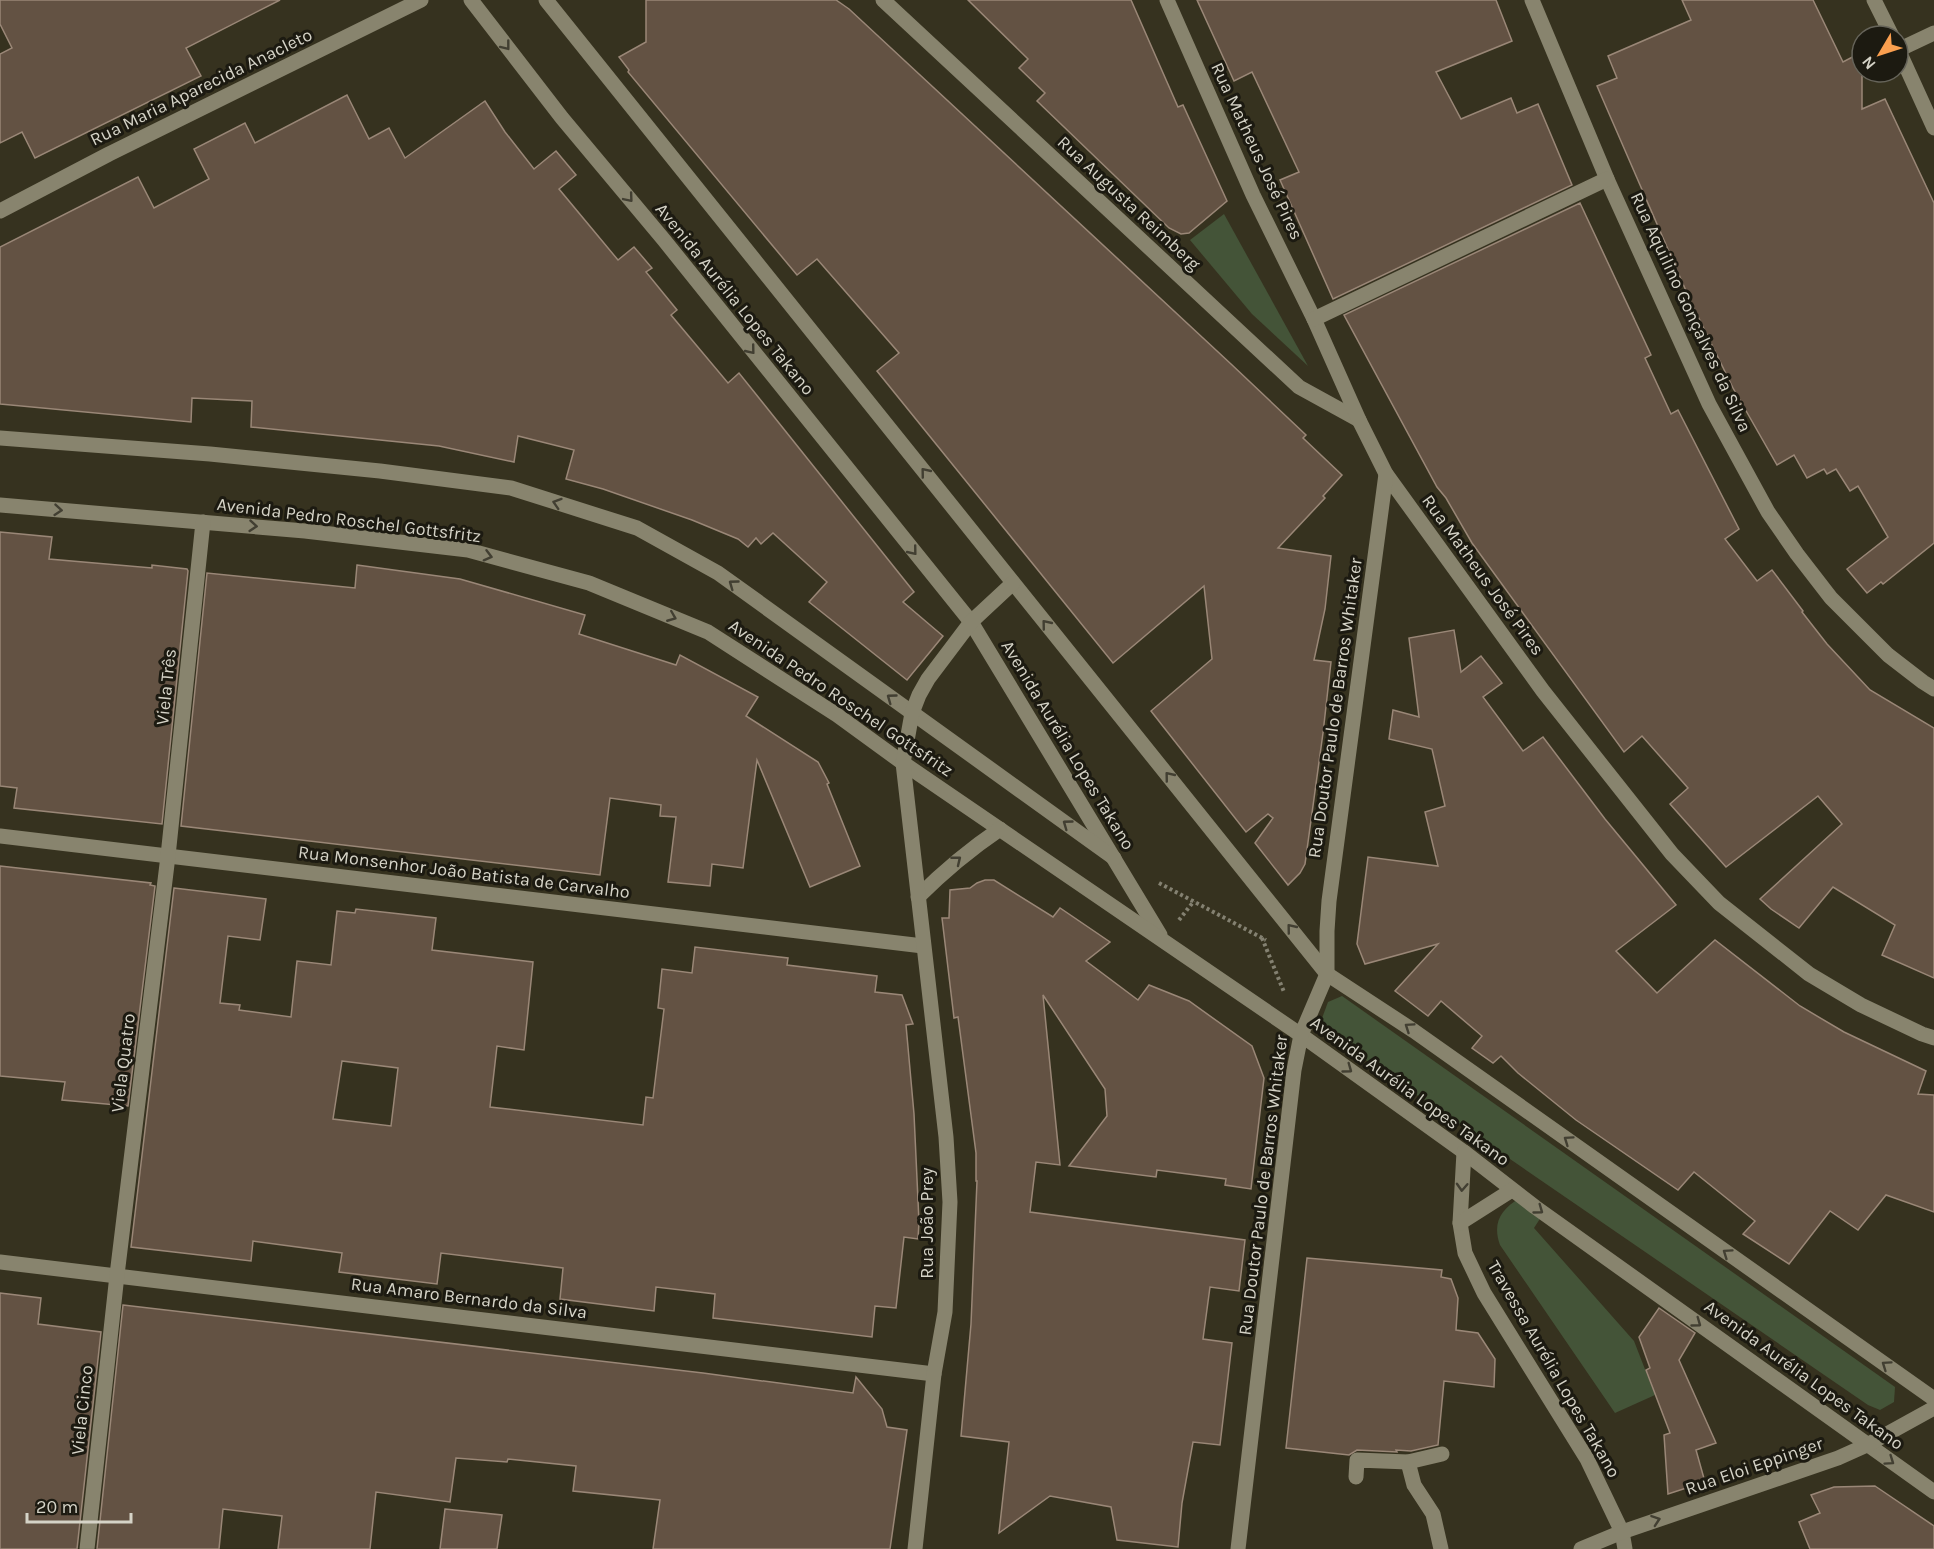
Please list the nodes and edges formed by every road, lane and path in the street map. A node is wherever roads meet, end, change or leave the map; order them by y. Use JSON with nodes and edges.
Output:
{"nodes":[{"id":1,"x":421,"y":0,"type":"edge"},
{"id":2,"x":471,"y":0,"type":"edge"},
{"id":3,"x":546,"y":0,"type":"edge"},
{"id":4,"x":882,"y":0,"type":"edge"},
{"id":5,"x":1167,"y":0,"type":"edge"},
{"id":6,"x":1532,"y":0,"type":"edge"},
{"id":7,"x":1874,"y":0,"type":"edge"},
{"id":8,"x":1886,"y":24,"type":"edge"},
{"id":9,"x":1934,"y":33,"type":"edge"},
{"id":10,"x":1910,"y":44,"type":"edge"},
{"id":11,"x":1910,"y":75,"type":"edge"},
{"id":12,"x":1934,"y":128,"type":"edge"},
{"id":13,"x":1607,"y":179,"type":"junction"},
{"id":14,"x":0,"y":211,"type":"edge"},
{"id":15,"x":1314,"y":319,"type":"junction"},
{"id":16,"x":1359,"y":420,"type":"junction"},
{"id":17,"x":0,"y":438,"type":"edge"},
{"id":18,"x":1386,"y":474,"type":"junction"},
{"id":19,"x":0,"y":505,"type":"edge"},
{"id":20,"x":203,"y":522,"type":"junction"},
{"id":21,"x":1013,"y":583,"type":"junction"},
{"id":22,"x":970,"y":622,"type":"junction"},
{"id":23,"x":1934,"y":688,"type":"edge"},
{"id":24,"x":912,"y":712,"type":"junction"},
{"id":25,"x":903,"y":763,"type":"junction"},
{"id":26,"x":1000,"y":830,"type":"junction"},
{"id":27,"x":0,"y":836,"type":"edge"},
{"id":28,"x":168,"y":856,"type":"junction"},
{"id":29,"x":1114,"y":858,"type":"junction"},
{"id":30,"x":918,"y":897,"type":"junction"},
{"id":31,"x":1194,"y":901,"type":"dead end"},
{"id":32,"x":1163,"y":940,"type":"junction"},
{"id":33,"x":923,"y":946,"type":"junction"},
{"id":34,"x":1328,"y":974,"type":"junction"},
{"id":35,"x":1301,"y":1035,"type":"junction"},
{"id":36,"x":1934,"y":1038,"type":"edge"},
{"id":37,"x":1464,"y":1152,"type":"junction"},
{"id":38,"x":1512,"y":1190,"type":"junction"},
{"id":39,"x":1460,"y":1222,"type":"junction"},
{"id":40,"x":0,"y":1262,"type":"edge"},
{"id":41,"x":117,"y":1275,"type":"junction"},
{"id":42,"x":934,"y":1374,"type":"junction"},
{"id":43,"x":1934,"y":1399,"type":"edge"},
{"id":44,"x":1934,"y":1408,"type":"edge"},
{"id":45,"x":1867,"y":1445,"type":"junction"},
{"id":46,"x":1442,"y":1454,"type":"dead end"},
{"id":47,"x":1408,"y":1462,"type":"junction"},
{"id":48,"x":1356,"y":1477,"type":"dead end"},
{"id":49,"x":1934,"y":1492,"type":"edge"},
{"id":50,"x":1622,"y":1532,"type":"junction"},
{"id":51,"x":87,"y":1549,"type":"edge"},
{"id":52,"x":915,"y":1549,"type":"edge"},
{"id":53,"x":1238,"y":1549,"type":"edge"},
{"id":54,"x":1441,"y":1549,"type":"edge"},
{"id":55,"x":1581,"y":1549,"type":"edge"},
{"id":56,"x":1625,"y":1549,"type":"edge"}],
"edges":[{"from":1,"to":14,"type":"street","name":"Rua Maria Aparecida Anacleto"},
{"from":2,"to":22,"type":"street","name":"Avenida Aurélia Lopes Takano","one_way":true},
{"from":21,"to":3,"type":"street","one_way":true},
{"from":4,"to":16,"type":"street","name":"Rua Augusta Reimberg"},
{"from":5,"to":15,"type":"street","name":"Rua Matheus José Pires"},
{"from":6,"to":13,"type":"street","name":"Rua Aquilino Gonçalves da Silva"},
{"from":7,"to":8,"type":"street"},
{"from":9,"to":10,"type":"street"},
{"from":11,"to":12,"type":"street"},
{"from":13,"to":15,"type":"street"},
{"from":13,"to":23,"type":"street","name":"Rua Aquilino Gonçalves da Silva"},
{"from":15,"to":16,"type":"street","name":"Rua Matheus José Pires"},
{"from":16,"to":18,"type":"street","name":"Rua Matheus José Pires"},
{"from":24,"to":17,"type":"street","name":"Avenida Pedro Roschel Gottsfritz","one_way":true},
{"from":18,"to":34,"type":"street","name":"Rua Doutor Paulo de Barros Whitaker"},
{"from":18,"to":36,"type":"street","name":"Rua Matheus José Pires"},
{"from":19,"to":20,"type":"street","name":"Avenida Pedro Roschel Gottsfritz","one_way":true},
{"from":20,"to":25,"type":"street","name":"Avenida Pedro Roschel Gottsfritz","one_way":true},
{"from":20,"to":28,"type":"street","name":"Viela Três"},
{"from":21,"to":22,"type":"street"},
{"from":34,"to":21,"type":"street","one_way":true},
{"from":22,"to":24,"type":"street","name":"Rua João Prey"},
{"from":22,"to":29,"type":"street","name":"Avenida Aurélia Lopes Takano"},
{"from":24,"to":25,"type":"street","name":"Rua João Prey"},
{"from":29,"to":24,"type":"street","name":"Avenida Pedro Roschel Gottsfritz","one_way":true},
{"from":25,"to":26,"type":"street","name":"Avenida Pedro Roschel Gottsfritz"},
{"from":25,"to":30,"type":"street","name":"Rua João Prey"},
{"from":30,"to":26,"type":"street","one_way":true},
{"from":26,"to":32,"type":"street","name":"Avenida Pedro Roschel Gottsfritz"},
{"from":27,"to":28,"type":"street","name":"Rua Monsenhor João Batista de Carvalho"},
{"from":28,"to":33,"type":"street","name":"Rua Monsenhor João Batista de Carvalho"},
{"from":28,"to":41,"type":"street","name":"Viela Quatro"},
{"from":29,"to":32,"type":"street","name":"Avenida Aurélia Lopes Takano"},
{"from":30,"to":33,"type":"street","name":"Rua João Prey"},
{"from":31,"to":35,"type":"path"},
{"from":32,"to":35,"type":"street","name":"Avenida Aurélia Lopes Takano"},
{"from":33,"to":42,"type":"street","name":"Rua João Prey"},
{"from":34,"to":35,"type":"street","name":"Rua Doutor Paulo de Barros Whitaker"},
{"from":43,"to":34,"type":"street","one_way":true},
{"from":35,"to":37,"type":"street","name":"Avenida Aurélia Lopes Takano","one_way":true},
{"from":35,"to":53,"type":"street","name":"Rua Doutor Paulo de Barros Whitaker"},
{"from":37,"to":38,"type":"street","name":"Avenida Aurélia Lopes Takano"},
{"from":37,"to":39,"type":"street","name":"Travessa Aurélia Lopes Takano","one_way":true},
{"from":38,"to":39,"type":"street"},
{"from":38,"to":45,"type":"street","name":"Avenida Aurélia Lopes Takano","one_way":true},
{"from":39,"to":50,"type":"street","name":"Travessa Aurélia Lopes Takano"},
{"from":40,"to":41,"type":"street","name":"Rua Amaro Bernardo da Silva"},
{"from":41,"to":42,"type":"street","name":"Rua Amaro Bernardo da Silva"},
{"from":41,"to":51,"type":"street","name":"Viela Cinco"},
{"from":42,"to":52,"type":"street","name":"Rua João Prey"},
{"from":44,"to":45,"type":"street","name":"Rua Eloi Eppinger"},
{"from":45,"to":49,"type":"street","name":"Avenida Aurélia Lopes Takano","one_way":true},
{"from":50,"to":45,"type":"street","name":"Rua Eloi Eppinger","one_way":true},
{"from":46,"to":47,"type":"street"},
{"from":47,"to":48,"type":"street"},
{"from":47,"to":54,"type":"street"},
{"from":50,"to":55,"type":"street","name":"Rua Eloi Eppinger"},
{"from":50,"to":56,"type":"street","name":"Travessa Aurélia Lopes Takano"}]}
